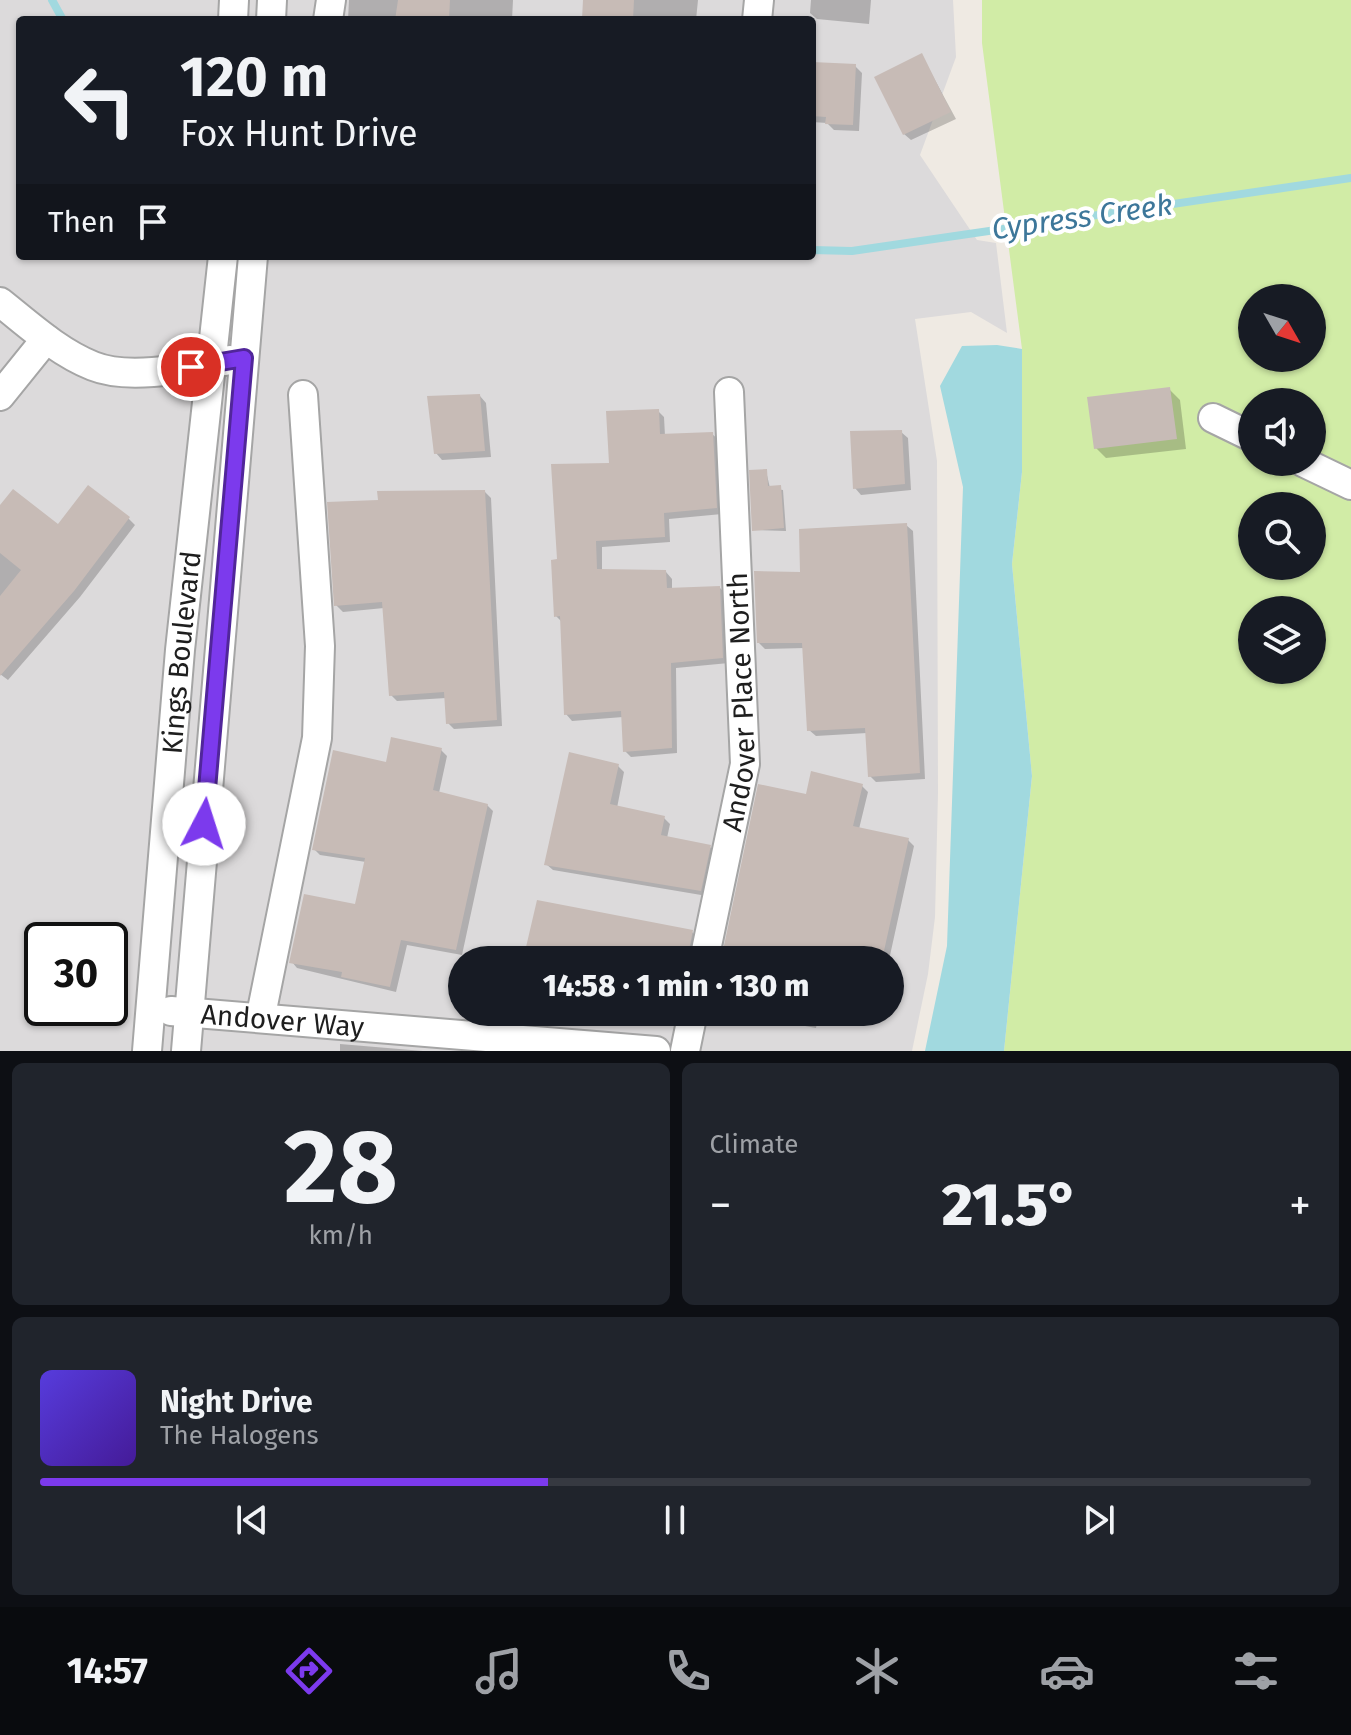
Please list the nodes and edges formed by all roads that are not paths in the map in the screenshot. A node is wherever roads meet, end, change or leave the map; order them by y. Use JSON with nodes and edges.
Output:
{"nodes":[{"id":1,"x":223,"y":260,"type":"edge"},
{"id":2,"x":253,"y":260,"type":"edge"},
{"id":3,"x":0,"y":302,"type":"edge"},
{"id":4,"x":46,"y":339,"type":"junction"},
{"id":5,"x":244,"y":358,"type":"junction"},
{"id":6,"x":211,"y":363,"type":"junction"},
{"id":7,"x":729,"y":392,"type":"dead end"},
{"id":8,"x":303,"y":395,"type":"dead end"},
{"id":9,"x":0,"y":396,"type":"edge"},
{"id":10,"x":1213,"y":418,"type":"dead end"},
{"id":11,"x":1238,"y":430,"type":"edge"},
{"id":12,"x":1326,"y":473,"type":"edge"},
{"id":13,"x":1351,"y":485,"type":"edge"},
{"id":14,"x":707,"y":946,"type":"edge"},
{"id":15,"x":150,"y":1010,"type":"junction"},
{"id":16,"x":189,"y":1011,"type":"junction"},
{"id":17,"x":261,"y":1015,"type":"junction"},
{"id":18,"x":690,"y":1026,"type":"edge"},
{"id":19,"x":147,"y":1051,"type":"edge"},
{"id":20,"x":186,"y":1051,"type":"edge"},
{"id":21,"x":656,"y":1051,"type":"edge"},
{"id":22,"x":685,"y":1051,"type":"edge"}],
"edges":[{"from":1,"to":6,"type":"street","name":"Kings Boulevard"},
{"from":2,"to":5,"type":"street","name":"Kings Boulevard"},
{"from":3,"to":4,"type":"street"},
{"from":4,"to":6,"type":"street"},
{"from":4,"to":9,"type":"street"},
{"from":5,"to":6,"type":"street"},
{"from":5,"to":16,"type":"street","name":"Kings Boulevard"},
{"from":6,"to":15,"type":"street","name":"Kings Boulevard"},
{"from":7,"to":14,"type":"street","name":"Andover Place North"},
{"from":8,"to":17,"type":"street"},
{"from":10,"to":11,"type":"street"},
{"from":12,"to":13,"type":"street"},
{"from":15,"to":16,"type":"street","name":"Andover Way"},
{"from":15,"to":19,"type":"street","name":"Kings Boulevard"},
{"from":16,"to":17,"type":"street","name":"Andover Way"},
{"from":16,"to":20,"type":"street","name":"Kings Boulevard"},
{"from":17,"to":21,"type":"street","name":"Andover Way"},
{"from":18,"to":22,"type":"street"}]}
